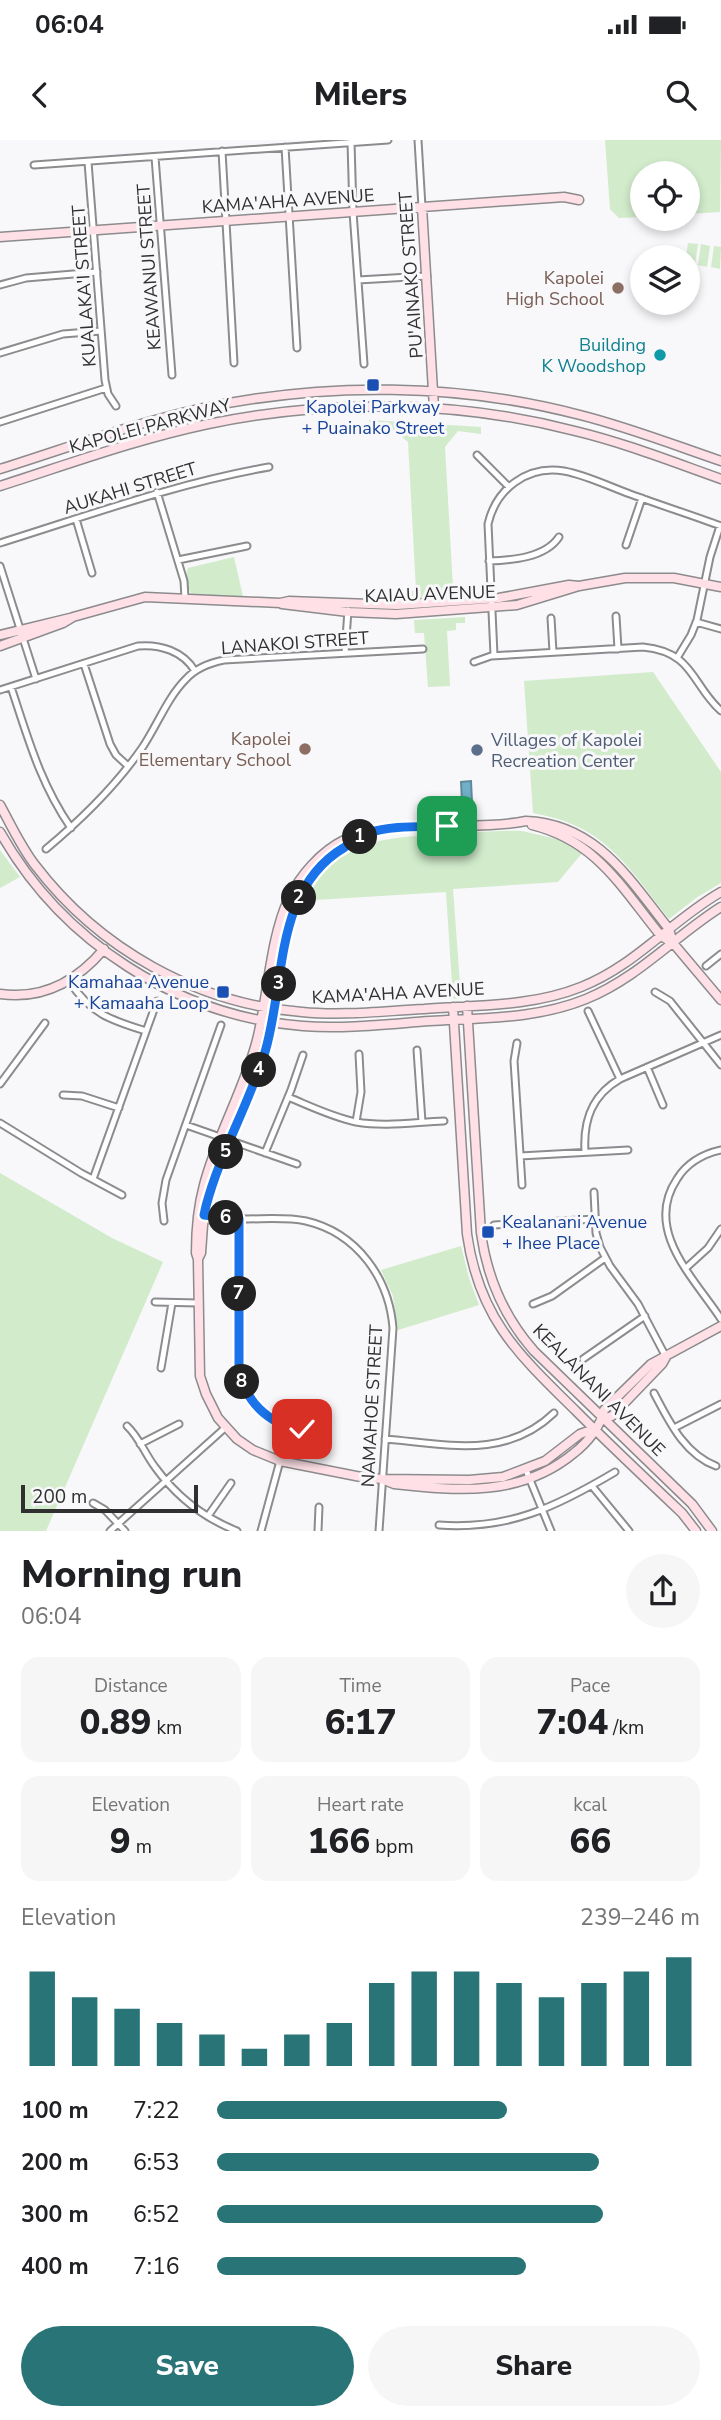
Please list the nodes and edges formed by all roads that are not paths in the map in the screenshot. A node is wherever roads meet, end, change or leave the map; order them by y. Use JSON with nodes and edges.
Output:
{"nodes":[{"id":1,"x":388,"y":140,"type":"edge"},
{"id":2,"x":418,"y":140,"type":"edge"},
{"id":3,"x":352,"y":142,"type":"junction"},
{"id":4,"x":285,"y":147,"type":"junction"},
{"id":5,"x":222,"y":151,"type":"junction"},
{"id":6,"x":155,"y":157,"type":"junction"},
{"id":7,"x":88,"y":162,"type":"junction"},
{"id":8,"x":34,"y":165,"type":"dead end"},
{"id":9,"x":579,"y":200,"type":"dead end"},
{"id":10,"x":422,"y":207,"type":"junction"},
{"id":11,"x":353,"y":212,"type":"junction"},
{"id":12,"x":290,"y":216,"type":"junction"},
{"id":13,"x":226,"y":221,"type":"junction"},
{"id":14,"x":160,"y":225,"type":"junction"},
{"id":15,"x":94,"y":230,"type":"junction"},
{"id":16,"x":0,"y":237,"type":"edge"},
{"id":17,"x":97,"y":272,"type":"junction"},
{"id":18,"x":426,"y":276,"type":"junction"},
{"id":19,"x":359,"y":280,"type":"junction"},
{"id":20,"x":0,"y":285,"type":"edge"},
{"id":21,"x":101,"y":331,"type":"junction"},
{"id":22,"x":298,"y":348,"type":"dead end"},
{"id":23,"x":0,"y":353,"type":"edge"},
{"id":24,"x":234,"y":363,"type":"dead end"},
{"id":25,"x":364,"y":364,"type":"dead end"},
{"id":26,"x":172,"y":375,"type":"dead end"},
{"id":27,"x":106,"y":388,"type":"junction"},
{"id":28,"x":435,"y":392,"type":"junction"},
{"id":29,"x":116,"y":406,"type":"dead end"},
{"id":30,"x":434,"y":408,"type":"junction"},
{"id":31,"x":0,"y":422,"type":"edge"},
{"id":32,"x":477,"y":455,"type":"dead end"},
{"id":33,"x":721,"y":461,"type":"edge"},
{"id":34,"x":270,"y":467,"type":"dead end"},
{"id":35,"x":0,"y":469,"type":"edge"},
{"id":36,"x":721,"y":479,"type":"edge"},
{"id":37,"x":0,"y":486,"type":"edge"},
{"id":38,"x":509,"y":487,"type":"junction"},
{"id":39,"x":157,"y":492,"type":"junction"},
{"id":40,"x":642,"y":498,"type":"junction"},
{"id":41,"x":76,"y":519,"type":"junction"},
{"id":42,"x":721,"y":526,"type":"edge"},
{"id":43,"x":559,"y":537,"type":"dead end"},
{"id":44,"x":0,"y":543,"type":"edge"},
{"id":45,"x":626,"y":545,"type":"dead end"},
{"id":46,"x":247,"y":546,"type":"dead end"},
{"id":47,"x":178,"y":560,"type":"junction"},
{"id":48,"x":489,"y":561,"type":"junction"},
{"id":49,"x":0,"y":566,"type":"edge"},
{"id":50,"x":92,"y":573,"type":"dead end"},
{"id":51,"x":705,"y":583,"type":"junction"},
{"id":52,"x":721,"y":587,"type":"edge"},
{"id":53,"x":185,"y":598,"type":"junction"},
{"id":54,"x":492,"y":603,"type":"junction"},
{"id":55,"x":348,"y":608,"type":"junction"},
{"id":56,"x":616,"y":616,"type":"dead end"},
{"id":57,"x":551,"y":618,"type":"dead end"},
{"id":58,"x":696,"y":622,"type":"junction"},
{"id":59,"x":721,"y":629,"type":"edge"},
{"id":60,"x":21,"y":634,"type":"junction"},
{"id":61,"x":0,"y":635,"type":"edge"},
{"id":62,"x":0,"y":646,"type":"edge"},
{"id":63,"x":422,"y":649,"type":"dead end"},
{"id":64,"x":618,"y":649,"type":"junction"},
{"id":65,"x":553,"y":652,"type":"junction"},
{"id":66,"x":345,"y":653,"type":"junction"},
{"id":67,"x":494,"y":655,"type":"junction"},
{"id":68,"x":677,"y":658,"type":"junction"},
{"id":69,"x":474,"y":662,"type":"dead end"},
{"id":70,"x":84,"y":664,"type":"junction"},
{"id":71,"x":195,"y":671,"type":"junction"},
{"id":72,"x":36,"y":679,"type":"junction"},
{"id":73,"x":11,"y":687,"type":"junction"},
{"id":74,"x":0,"y":690,"type":"edge"},
{"id":75,"x":721,"y":711,"type":"edge"},
{"id":76,"x":128,"y":766,"type":"junction"},
{"id":77,"x":0,"y":806,"type":"edge"},
{"id":78,"x":71,"y":828,"type":"junction"},
{"id":79,"x":0,"y":832,"type":"edge"},
{"id":80,"x":367,"y":834,"type":"junction"},
{"id":81,"x":46,"y":849,"type":"dead end"},
{"id":82,"x":721,"y":892,"type":"edge"},
{"id":83,"x":721,"y":907,"type":"edge"},
{"id":84,"x":665,"y":932,"type":"junction"},
{"id":85,"x":111,"y":940,"type":"junction"},
{"id":86,"x":673,"y":943,"type":"junction"},
{"id":87,"x":103,"y":951,"type":"junction"},
{"id":88,"x":721,"y":954,"type":"edge"},
{"id":89,"x":706,"y":967,"type":"dead end"},
{"id":90,"x":69,"y":981,"type":"junction"},
{"id":91,"x":655,"y":992,"type":"dead end"},
{"id":92,"x":0,"y":994,"type":"edge"},
{"id":93,"x":721,"y":1000,"type":"edge"},
{"id":94,"x":157,"y":1001,"type":"dead end"},
{"id":95,"x":467,"y":1006,"type":"junction"},
{"id":96,"x":264,"y":1007,"type":"junction"},
{"id":97,"x":453,"y":1007,"type":"junction"},
{"id":98,"x":274,"y":1009,"type":"junction"},
{"id":99,"x":588,"y":1011,"type":"dead end"},
{"id":100,"x":468,"y":1019,"type":"junction"},
{"id":101,"x":262,"y":1020,"type":"junction"},
{"id":102,"x":454,"y":1020,"type":"junction"},
{"id":103,"x":272,"y":1022,"type":"junction"},
{"id":104,"x":45,"y":1023,"type":"dead end"},
{"id":105,"x":221,"y":1025,"type":"dead end"},
{"id":106,"x":146,"y":1031,"type":"junction"},
{"id":107,"x":721,"y":1035,"type":"edge"},
{"id":108,"x":517,"y":1043,"type":"dead end"},
{"id":109,"x":704,"y":1043,"type":"junction"},
{"id":110,"x":417,"y":1050,"type":"dead end"},
{"id":111,"x":359,"y":1054,"type":"dead end"},
{"id":112,"x":303,"y":1055,"type":"dead end"},
{"id":113,"x":721,"y":1065,"type":"edge"},
{"id":114,"x":647,"y":1068,"type":"junction"},
{"id":115,"x":620,"y":1079,"type":"junction"},
{"id":116,"x":0,"y":1084,"type":"edge"},
{"id":117,"x":63,"y":1095,"type":"dead end"},
{"id":118,"x":288,"y":1097,"type":"junction"},
{"id":119,"x":663,"y":1105,"type":"dead end"},
{"id":120,"x":119,"y":1108,"type":"junction"},
{"id":121,"x":444,"y":1121,"type":"dead end"},
{"id":122,"x":356,"y":1122,"type":"junction"},
{"id":123,"x":422,"y":1122,"type":"junction"},
{"id":124,"x":0,"y":1123,"type":"edge"},
{"id":125,"x":186,"y":1125,"type":"junction"},
{"id":126,"x":220,"y":1137,"type":"junction"},
{"id":127,"x":231,"y":1140,"type":"junction"},
{"id":128,"x":628,"y":1150,"type":"dead end"},
{"id":129,"x":721,"y":1150,"type":"edge"},
{"id":130,"x":585,"y":1152,"type":"junction"},
{"id":131,"x":265,"y":1153,"type":"junction"},
{"id":132,"x":520,"y":1156,"type":"junction"},
{"id":133,"x":297,"y":1164,"type":"dead end"},
{"id":134,"x":93,"y":1179,"type":"junction"},
{"id":135,"x":522,"y":1185,"type":"dead end"},
{"id":136,"x":593,"y":1192,"type":"dead end"},
{"id":137,"x":122,"y":1195,"type":"dead end"},
{"id":138,"x":201,"y":1214,"type":"junction"},
{"id":139,"x":239,"y":1219,"type":"junction"},
{"id":140,"x":594,"y":1219,"type":"junction"},
{"id":141,"x":164,"y":1221,"type":"dead end"},
{"id":142,"x":494,"y":1226,"type":"dead end"},
{"id":143,"x":721,"y":1230,"type":"edge"},
{"id":144,"x":605,"y":1258,"type":"junction"},
{"id":145,"x":686,"y":1268,"type":"junction"},
{"id":146,"x":155,"y":1302,"type":"dead end"},
{"id":147,"x":172,"y":1303,"type":"junction"},
{"id":148,"x":198,"y":1303,"type":"junction"},
{"id":149,"x":533,"y":1304,"type":"dead end"},
{"id":150,"x":645,"y":1316,"type":"junction"},
{"id":151,"x":721,"y":1319,"type":"edge"},
{"id":152,"x":721,"y":1326,"type":"edge"},
{"id":153,"x":666,"y":1357,"type":"junction"},
{"id":154,"x":583,"y":1359,"type":"dead end"},
{"id":155,"x":161,"y":1368,"type":"dead end"},
{"id":156,"x":654,"y":1393,"type":"dead end"},
{"id":157,"x":721,"y":1404,"type":"edge"},
{"id":158,"x":554,"y":1413,"type":"dead end"},
{"id":159,"x":603,"y":1419,"type":"junction"},
{"id":160,"x":179,"y":1424,"type":"dead end"},
{"id":161,"x":127,"y":1426,"type":"dead end"},
{"id":162,"x":226,"y":1427,"type":"junction"},
{"id":163,"x":674,"y":1428,"type":"junction"},
{"id":164,"x":594,"y":1429,"type":"junction"},
{"id":165,"x":314,"y":1430,"type":"dead end"},
{"id":166,"x":385,"y":1439,"type":"junction"},
{"id":167,"x":140,"y":1444,"type":"junction"},
{"id":168,"x":280,"y":1461,"type":"junction"},
{"id":169,"x":716,"y":1466,"type":"dead end"},
{"id":170,"x":526,"y":1470,"type":"junction"},
{"id":171,"x":615,"y":1472,"type":"dead end"},
{"id":172,"x":382,"y":1479,"type":"junction"},
{"id":173,"x":529,"y":1479,"type":"junction"},
{"id":174,"x":166,"y":1481,"type":"junction"},
{"id":175,"x":231,"y":1483,"type":"dead end"},
{"id":176,"x":592,"y":1486,"type":"junction"},
{"id":177,"x":93,"y":1503,"type":"dead end"},
{"id":178,"x":319,"y":1507,"type":"dead end"},
{"id":179,"x":542,"y":1511,"type":"junction"},
{"id":180,"x":208,"y":1517,"type":"junction"},
{"id":181,"x":118,"y":1524,"type":"junction"},
{"id":182,"x":439,"y":1525,"type":"dead end"},
{"id":183,"x":110,"y":1531,"type":"edge"},
{"id":184,"x":125,"y":1531,"type":"edge"},
{"id":185,"x":237,"y":1531,"type":"edge"},
{"id":186,"x":261,"y":1531,"type":"edge"},
{"id":187,"x":318,"y":1531,"type":"edge"},
{"id":188,"x":379,"y":1531,"type":"edge"},
{"id":189,"x":551,"y":1531,"type":"edge"},
{"id":190,"x":629,"y":1531,"type":"edge"},
{"id":191,"x":696,"y":1531,"type":"edge"},
{"id":192,"x":712,"y":1531,"type":"edge"}],
"edges":[{"from":1,"to":3,"type":"street"},
{"from":2,"to":10,"type":"street","name":"PU'AINAKO STREET"},
{"from":3,"to":4,"type":"street"},
{"from":3,"to":11,"type":"street"},
{"from":4,"to":5,"type":"street"},
{"from":4,"to":12,"type":"street"},
{"from":5,"to":6,"type":"street"},
{"from":5,"to":13,"type":"street"},
{"from":6,"to":7,"type":"street"},
{"from":6,"to":14,"type":"street","name":"KEAWANUI STREET"},
{"from":7,"to":8,"type":"street"},
{"from":7,"to":15,"type":"street","name":"KUALAKA'I STREET"},
{"from":9,"to":10,"type":"street","name":"KAMA'AHA AVENUE"},
{"from":10,"to":11,"type":"street","name":"KAMA'AHA AVENUE"},
{"from":10,"to":18,"type":"street","name":"PU'AINAKO STREET"},
{"from":11,"to":12,"type":"street","name":"KAMA'AHA AVENUE"},
{"from":11,"to":19,"type":"street"},
{"from":12,"to":13,"type":"street","name":"KAMA'AHA AVENUE"},
{"from":12,"to":22,"type":"street"},
{"from":13,"to":14,"type":"street","name":"KAMA'AHA AVENUE"},
{"from":13,"to":24,"type":"street"},
{"from":14,"to":15,"type":"street","name":"KAMA'AHA AVENUE"},
{"from":14,"to":26,"type":"street","name":"KEAWANUI STREET"},
{"from":15,"to":16,"type":"street","name":"KAMA'AHA AVENUE"},
{"from":15,"to":17,"type":"street","name":"KUALAKA'I STREET"},
{"from":17,"to":20,"type":"street"},
{"from":17,"to":21,"type":"street","name":"KUALAKA'I STREET"},
{"from":18,"to":19,"type":"street"},
{"from":18,"to":28,"type":"street","name":"PU'AINAKO STREET"},
{"from":19,"to":25,"type":"street"},
{"from":21,"to":23,"type":"street"},
{"from":21,"to":27,"type":"street","name":"KUALAKA'I STREET"},
{"from":27,"to":29,"type":"street","name":"KUALAKA'I STREET"},
{"from":27,"to":31,"type":"street"},
{"from":28,"to":30,"type":"street","name":"PU'AINAKO STREET"},
{"from":28,"to":33,"type":"street","name":"KAPOLEI PARKWAY"},
{"from":28,"to":35,"type":"street","name":"KAPOLEI PARKWAY"},
{"from":30,"to":36,"type":"street","name":"KAPOLEI PARKWAY"},
{"from":30,"to":37,"type":"street","name":"KAPOLEI PARKWAY"},
{"from":32,"to":38,"type":"street"},
{"from":34,"to":39,"type":"street","name":"AUKAHI STREET"},
{"from":38,"to":40,"type":"street"},
{"from":38,"to":48,"type":"street"},
{"from":39,"to":41,"type":"street","name":"AUKAHI STREET"},
{"from":39,"to":47,"type":"street"},
{"from":40,"to":42,"type":"street"},
{"from":40,"to":45,"type":"street"},
{"from":41,"to":44,"type":"street","name":"AUKAHI STREET"},
{"from":41,"to":50,"type":"street"},
{"from":42,"to":51,"type":"street"},
{"from":43,"to":48,"type":"street"},
{"from":46,"to":47,"type":"street"},
{"from":47,"to":53,"type":"street"},
{"from":48,"to":54,"type":"street"},
{"from":49,"to":60,"type":"street"},
{"from":51,"to":52,"type":"street","name":"KAIAU AVENUE"},
{"from":51,"to":54,"type":"street","name":"KAIAU AVENUE"},
{"from":51,"to":58,"type":"street"},
{"from":53,"to":55,"type":"street","name":"KAIAU AVENUE"},
{"from":53,"to":60,"type":"street","name":"KAIAU AVENUE"},
{"from":54,"to":55,"type":"street","name":"KAIAU AVENUE"},
{"from":54,"to":67,"type":"street"},
{"from":55,"to":66,"type":"street"},
{"from":56,"to":64,"type":"street"},
{"from":57,"to":65,"type":"street"},
{"from":58,"to":59,"type":"street"},
{"from":58,"to":68,"type":"street"},
{"from":60,"to":61,"type":"street","name":"KAIAU AVENUE"},
{"from":60,"to":62,"type":"street","name":"KAIAU AVENUE"},
{"from":60,"to":72,"type":"street"},
{"from":63,"to":66,"type":"street","name":"LANAKOI STREET"},
{"from":64,"to":65,"type":"street"},
{"from":64,"to":68,"type":"street"},
{"from":65,"to":67,"type":"street"},
{"from":66,"to":71,"type":"street","name":"LANAKOI STREET"},
{"from":67,"to":69,"type":"street"},
{"from":68,"to":75,"type":"street"},
{"from":70,"to":71,"type":"street"},
{"from":70,"to":72,"type":"street"},
{"from":70,"to":76,"type":"street"},
{"from":71,"to":76,"type":"street"},
{"from":72,"to":73,"type":"street"},
{"from":73,"to":74,"type":"street"},
{"from":73,"to":78,"type":"street"},
{"from":76,"to":78,"type":"street"},
{"from":77,"to":85,"type":"street","name":"KAMA'AHA AVENUE"},
{"from":78,"to":81,"type":"street"},
{"from":79,"to":87,"type":"street","name":"KAMA'AHA AVENUE"},
{"from":80,"to":84,"type":"street"},
{"from":80,"to":96,"type":"street"},
{"from":80,"to":98,"type":"street"},
{"from":82,"to":84,"type":"street","name":"KAMA'AHA AVENUE"},
{"from":83,"to":86,"type":"street","name":"KAMA'AHA AVENUE"},
{"from":84,"to":86,"type":"street"},
{"from":84,"to":95,"type":"street","name":"KAMA'AHA AVENUE"},
{"from":85,"to":87,"type":"street"},
{"from":85,"to":96,"type":"street","name":"KAMA'AHA AVENUE"},
{"from":86,"to":93,"type":"street"},
{"from":86,"to":100,"type":"street","name":"KAMA'AHA AVENUE"},
{"from":87,"to":90,"type":"street"},
{"from":87,"to":101,"type":"street","name":"KAMA'AHA AVENUE"},
{"from":88,"to":89,"type":"street"},
{"from":90,"to":92,"type":"street"},
{"from":90,"to":106,"type":"street"},
{"from":91,"to":109,"type":"street"},
{"from":94,"to":106,"type":"street"},
{"from":95,"to":97,"type":"street","name":"KAMA'AHA AVENUE"},
{"from":95,"to":100,"type":"street","name":"KEALANANI AVENUE"},
{"from":96,"to":98,"type":"street","name":"KAMA'AHA AVENUE"},
{"from":96,"to":101,"type":"street"},
{"from":97,"to":98,"type":"street","name":"KAMA'AHA AVENUE"},
{"from":97,"to":102,"type":"street","name":"KEALANANI AVENUE"},
{"from":98,"to":103,"type":"street"},
{"from":99,"to":115,"type":"street"},
{"from":100,"to":102,"type":"street","name":"KAMA'AHA AVENUE"},
{"from":100,"to":159,"type":"street","name":"KEALANANI AVENUE"},
{"from":101,"to":103,"type":"street","name":"KAMA'AHA AVENUE"},
{"from":101,"to":126,"type":"street"},
{"from":102,"to":103,"type":"street","name":"KAMA'AHA AVENUE"},
{"from":102,"to":164,"type":"street","name":"KEALANANI AVENUE"},
{"from":103,"to":127,"type":"street"},
{"from":104,"to":116,"type":"street"},
{"from":105,"to":125,"type":"street"},
{"from":106,"to":120,"type":"street"},
{"from":107,"to":109,"type":"street"},
{"from":108,"to":132,"type":"street"},
{"from":109,"to":113,"type":"street"},
{"from":109,"to":114,"type":"street"},
{"from":110,"to":123,"type":"street"},
{"from":111,"to":122,"type":"street"},
{"from":112,"to":118,"type":"street"},
{"from":114,"to":115,"type":"street"},
{"from":114,"to":119,"type":"street"},
{"from":115,"to":130,"type":"street"},
{"from":117,"to":120,"type":"street"},
{"from":118,"to":122,"type":"street"},
{"from":118,"to":131,"type":"street"},
{"from":120,"to":134,"type":"street"},
{"from":121,"to":123,"type":"street"},
{"from":122,"to":123,"type":"street"},
{"from":124,"to":134,"type":"street"},
{"from":125,"to":126,"type":"street"},
{"from":125,"to":141,"type":"street"},
{"from":126,"to":127,"type":"street"},
{"from":126,"to":138,"type":"street"},
{"from":127,"to":131,"type":"street"},
{"from":127,"to":138,"type":"street"},
{"from":128,"to":130,"type":"street"},
{"from":129,"to":145,"type":"street"},
{"from":130,"to":132,"type":"street"},
{"from":131,"to":133,"type":"street"},
{"from":132,"to":135,"type":"street"},
{"from":134,"to":137,"type":"street"},
{"from":136,"to":140,"type":"street"},
{"from":138,"to":139,"type":"street","name":"NAMAHOE STREET"},
{"from":138,"to":148,"type":"street"},
{"from":139,"to":165,"type":"street"},
{"from":139,"to":166,"type":"street","name":"NAMAHOE STREET"},
{"from":140,"to":142,"type":"street"},
{"from":140,"to":144,"type":"street"},
{"from":143,"to":145,"type":"street"},
{"from":144,"to":149,"type":"street"},
{"from":144,"to":150,"type":"street"},
{"from":145,"to":151,"type":"street"},
{"from":146,"to":147,"type":"street"},
{"from":147,"to":148,"type":"street"},
{"from":147,"to":155,"type":"street"},
{"from":148,"to":162,"type":"street"},
{"from":150,"to":153,"type":"street"},
{"from":150,"to":154,"type":"street"},
{"from":152,"to":153,"type":"street"},
{"from":153,"to":159,"type":"street"},
{"from":156,"to":163,"type":"street"},
{"from":157,"to":163,"type":"street"},
{"from":158,"to":166,"type":"street"},
{"from":159,"to":164,"type":"street"},
{"from":159,"to":192,"type":"street","name":"KEALANANI AVENUE"},
{"from":160,"to":167,"type":"street"},
{"from":161,"to":167,"type":"street"},
{"from":162,"to":168,"type":"street"},
{"from":162,"to":174,"type":"street"},
{"from":163,"to":169,"type":"street"},
{"from":164,"to":170,"type":"street"},
{"from":164,"to":173,"type":"street"},
{"from":164,"to":191,"type":"street","name":"KEALANANI AVENUE"},
{"from":166,"to":172,"type":"street","name":"NAMAHOE STREET"},
{"from":167,"to":174,"type":"street"},
{"from":168,"to":172,"type":"street"},
{"from":168,"to":186,"type":"street"},
{"from":170,"to":172,"type":"street"},
{"from":170,"to":173,"type":"street"},
{"from":171,"to":176,"type":"street"},
{"from":172,"to":173,"type":"street"},
{"from":172,"to":188,"type":"street","name":"NAMAHOE STREET"},
{"from":173,"to":179,"type":"street"},
{"from":174,"to":180,"type":"street"},
{"from":174,"to":181,"type":"street"},
{"from":175,"to":180,"type":"street"},
{"from":176,"to":179,"type":"street"},
{"from":176,"to":190,"type":"street"},
{"from":177,"to":181,"type":"street"},
{"from":178,"to":187,"type":"street"},
{"from":179,"to":182,"type":"street"},
{"from":179,"to":189,"type":"street"},
{"from":180,"to":185,"type":"street"},
{"from":181,"to":183,"type":"street"},
{"from":181,"to":184,"type":"street"}]}
